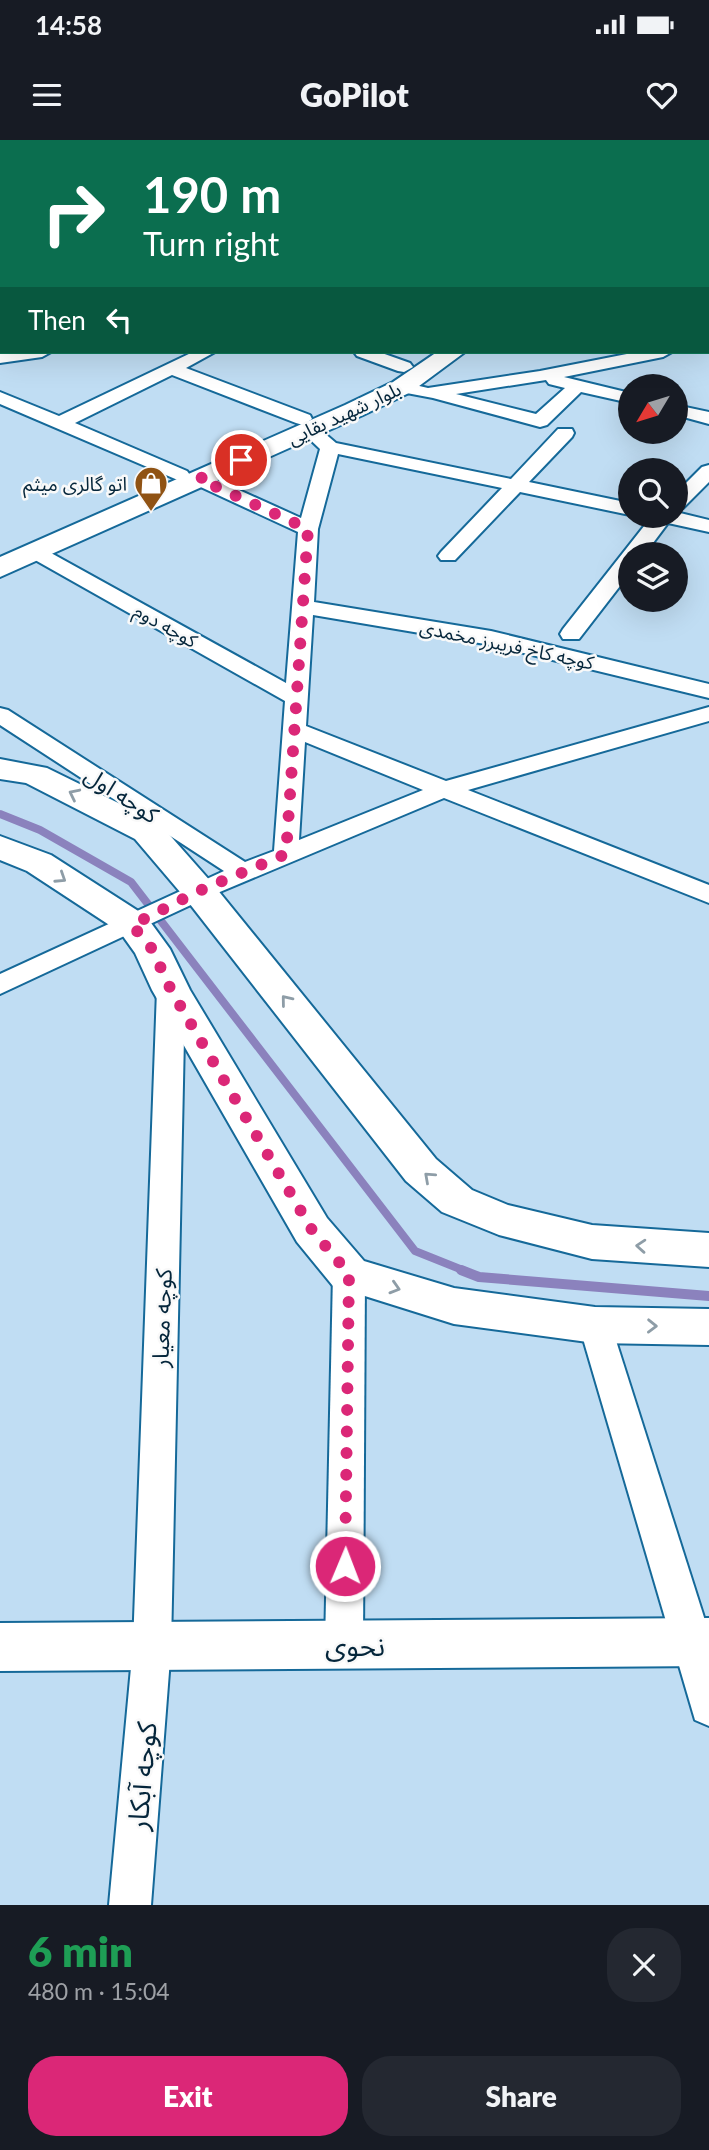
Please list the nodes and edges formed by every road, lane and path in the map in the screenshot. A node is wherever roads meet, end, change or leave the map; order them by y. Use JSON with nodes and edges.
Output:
{"nodes":[{"id":1,"x":28,"y":354,"type":"edge"},
{"id":2,"x":202,"y":354,"type":"edge"},
{"id":3,"x":366,"y":354,"type":"edge"},
{"id":4,"x":424,"y":354,"type":"edge"},
{"id":5,"x":449,"y":354,"type":"edge"},
{"id":6,"x":653,"y":354,"type":"edge"},
{"id":7,"x":0,"y":358,"type":"edge"},
{"id":8,"x":170,"y":368,"type":"junction"},
{"id":9,"x":540,"y":376,"type":"junction"},
{"id":10,"x":403,"y":377,"type":"junction"},
{"id":11,"x":572,"y":391,"type":"dead end"},
{"id":12,"x":428,"y":393,"type":"junction"},
{"id":13,"x":618,"y":395,"type":"edge"},
{"id":14,"x":0,"y":397,"type":"edge"},
{"id":15,"x":688,"y":413,"type":"edge"},
{"id":16,"x":709,"y":418,"type":"edge"},
{"id":17,"x":59,"y":423,"type":"junction"},
{"id":18,"x":314,"y":432,"type":"junction"},
{"id":19,"x":565,"y":433,"type":"dead end"},
{"id":20,"x":709,"y":471,"type":"edge"},
{"id":21,"x":189,"y":477,"type":"junction"},
{"id":22,"x":516,"y":485,"type":"junction"},
{"id":23,"x":688,"y":492,"type":"edge"},
{"id":24,"x":618,"y":506,"type":"edge"},
{"id":25,"x":688,"y":521,"type":"edge"},
{"id":26,"x":709,"y":526,"type":"edge"},
{"id":27,"x":654,"y":528,"type":"edge"},
{"id":28,"x":308,"y":529,"type":"junction"},
{"id":29,"x":643,"y":542,"type":"edge"},
{"id":30,"x":36,"y":552,"type":"junction"},
{"id":31,"x":0,"y":554,"type":"edge"},
{"id":32,"x":447,"y":556,"type":"dead end"},
{"id":33,"x":0,"y":568,"type":"edge"},
{"id":34,"x":618,"y":574,"type":"edge"},
{"id":35,"x":303,"y":607,"type":"junction"},
{"id":36,"x":571,"y":634,"type":"dead end"},
{"id":37,"x":709,"y":691,"type":"edge"},
{"id":38,"x":297,"y":698,"type":"junction"},
{"id":39,"x":709,"y":714,"type":"edge"},
{"id":40,"x":0,"y":715,"type":"edge"},
{"id":41,"x":295,"y":730,"type":"junction"},
{"id":42,"x":0,"y":769,"type":"edge"},
{"id":43,"x":443,"y":790,"type":"junction"},
{"id":44,"x":0,"y":847,"type":"edge"},
{"id":45,"x":286,"y":854,"type":"junction"},
{"id":46,"x":244,"y":873,"type":"junction"},
{"id":47,"x":199,"y":891,"type":"junction"},
{"id":48,"x":709,"y":895,"type":"edge"},
{"id":49,"x":136,"y":923,"type":"junction"},
{"id":50,"x":0,"y":985,"type":"edge"},
{"id":51,"x":171,"y":990,"type":"junction"},
{"id":52,"x":709,"y":1250,"type":"edge"},
{"id":53,"x":349,"y":1274,"type":"junction"},
{"id":54,"x":595,"y":1325,"type":"junction"},
{"id":55,"x":709,"y":1326,"type":"edge"},
{"id":56,"x":701,"y":1642,"type":"edge"},
{"id":57,"x":344,"y":1645,"type":"junction"},
{"id":58,"x":152,"y":1646,"type":"junction"},
{"id":59,"x":0,"y":1647,"type":"edge"},
{"id":60,"x":709,"y":1707,"type":"edge"},
{"id":61,"x":130,"y":1905,"type":"edge"}],
"edges":[{"from":1,"to":7,"type":"street"},
{"from":2,"to":8,"type":"street"},
{"from":3,"to":10,"type":"street"},
{"from":4,"to":10,"type":"street","name":"بلوار شهید بقایی"},
{"from":5,"to":10,"type":"street","name":"بلوار شهید بقایی"},
{"from":6,"to":9,"type":"street"},
{"from":8,"to":17,"type":"street"},
{"from":8,"to":18,"type":"street"},
{"from":9,"to":12,"type":"street"},
{"from":9,"to":13,"type":"street"},
{"from":10,"to":12,"type":"street"},
{"from":10,"to":18,"type":"street","name":"بلوار شهید بقایی"},
{"from":11,"to":12,"type":"street"},
{"from":14,"to":17,"type":"street"},
{"from":15,"to":16,"type":"street"},
{"from":17,"to":21,"type":"street"},
{"from":18,"to":21,"type":"street","name":"بلوار شهید بقایی"},
{"from":18,"to":22,"type":"street"},
{"from":18,"to":28,"type":"street"},
{"from":19,"to":22,"type":"street"},
{"from":20,"to":23,"type":"street"},
{"from":21,"to":28,"type":"street"},
{"from":21,"to":30,"type":"street","name":"بلوار شهید بقایی"},
{"from":21,"to":31,"type":"street","name":"بلوار شهید بقایی"},
{"from":22,"to":24,"type":"street"},
{"from":22,"to":32,"type":"street"},
{"from":25,"to":26,"type":"street"},
{"from":27,"to":29,"type":"street"},
{"from":28,"to":35,"type":"street"},
{"from":30,"to":33,"type":"street","name":"بلوار شهید بقایی"},
{"from":30,"to":38,"type":"street","name":"کوچه دوم"},
{"from":34,"to":36,"type":"street"},
{"from":35,"to":37,"type":"street","name":"کوچه کاخ فریبرز مخمدی"},
{"from":35,"to":38,"type":"street"},
{"from":38,"to":41,"type":"street"},
{"from":39,"to":43,"type":"street"},
{"from":40,"to":46,"type":"street","name":"کوچه اول"},
{"from":41,"to":43,"type":"street"},
{"from":41,"to":45,"type":"street"},
{"from":47,"to":42,"type":"street","one_way":true},
{"from":43,"to":45,"type":"street"},
{"from":43,"to":48,"type":"street"},
{"from":44,"to":49,"type":"street","one_way":true},
{"from":45,"to":46,"type":"street"},
{"from":46,"to":47,"type":"street"},
{"from":47,"to":49,"type":"street"},
{"from":52,"to":47,"type":"street","one_way":true},
{"from":49,"to":50,"type":"street"},
{"from":49,"to":51,"type":"street"},
{"from":51,"to":53,"type":"street"},
{"from":51,"to":58,"type":"street","name":"کوچه معیار"},
{"from":53,"to":54,"type":"street","one_way":true},
{"from":53,"to":57,"type":"street"},
{"from":54,"to":55,"type":"street","one_way":true},
{"from":54,"to":56,"type":"street"},
{"from":56,"to":57,"type":"street","name":"نحوی"},
{"from":56,"to":60,"type":"street"},
{"from":57,"to":58,"type":"street","name":"نحوی"},
{"from":58,"to":59,"type":"street","name":"نحوی"},
{"from":58,"to":61,"type":"street","name":"کوچه آبکار"}]}
